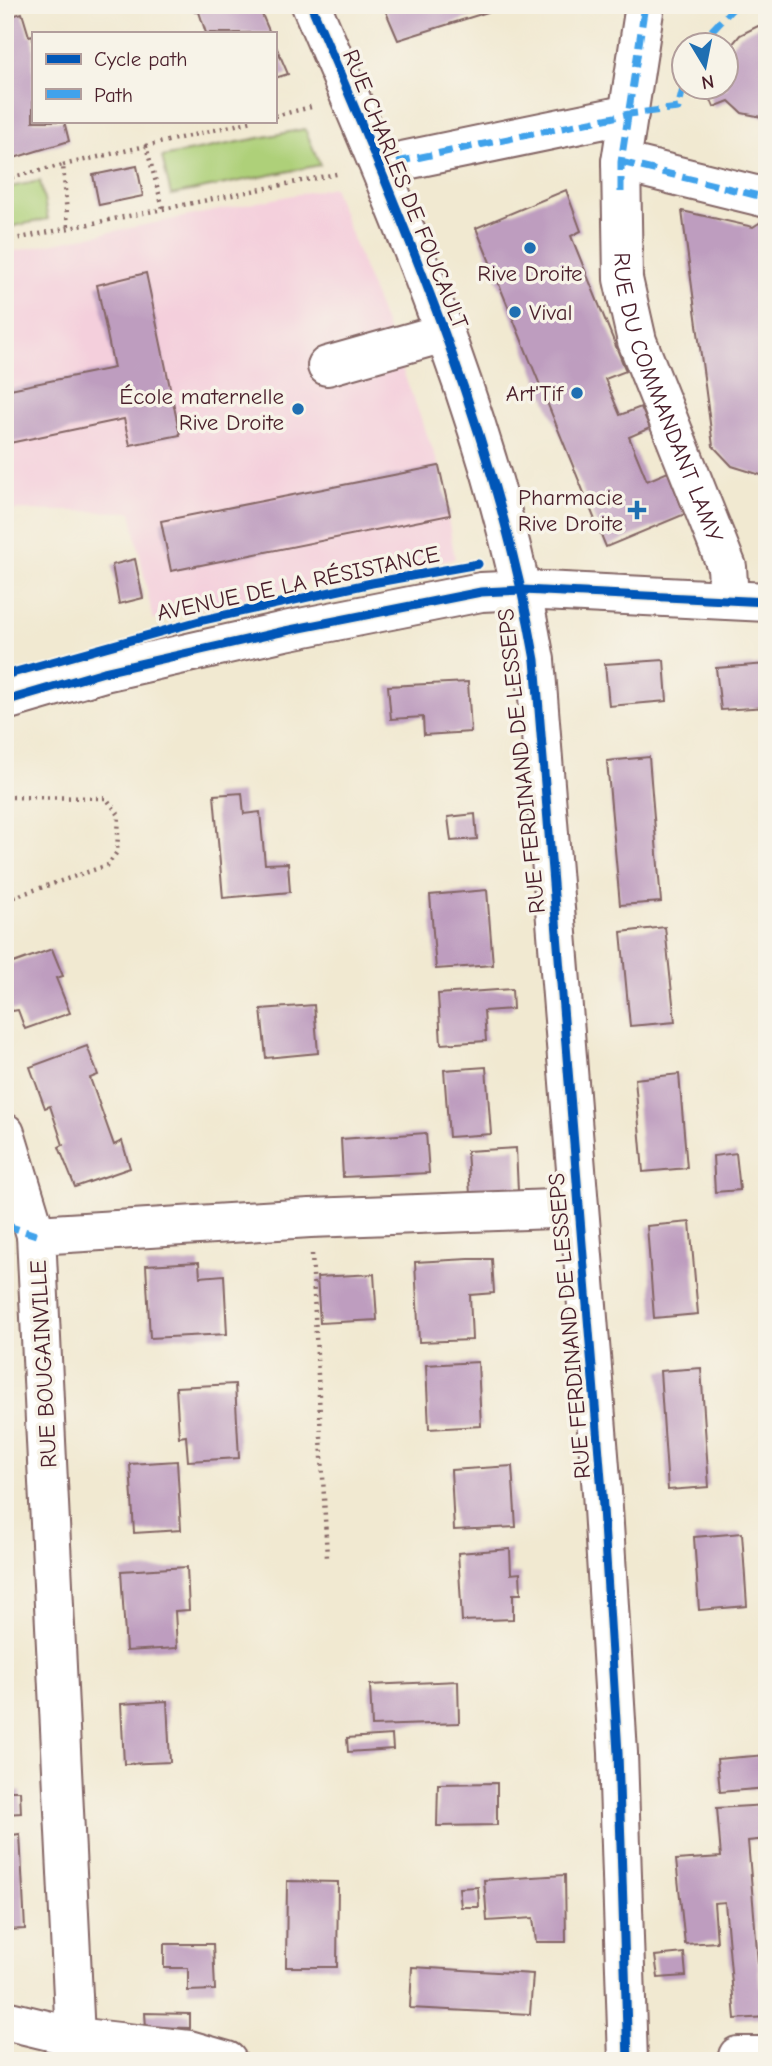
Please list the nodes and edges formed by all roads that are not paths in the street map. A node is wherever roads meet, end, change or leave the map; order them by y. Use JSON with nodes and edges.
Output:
{"nodes":[{"id":1,"x":311,"y":5,"type":"edge"},
{"id":2,"x":645,"y":5,"type":"edge"},
{"id":3,"x":629,"y":114,"type":"junction"},
{"id":4,"x":397,"y":162,"type":"dead end"},
{"id":5,"x":621,"y":177,"type":"junction"},
{"id":6,"x":767,"y":198,"type":"edge"},
{"id":7,"x":444,"y":333,"type":"junction"},
{"id":8,"x":327,"y":366,"type":"dead end"},
{"id":9,"x":523,"y":590,"type":"junction"},
{"id":10,"x":729,"y":600,"type":"junction"},
{"id":11,"x":767,"y":602,"type":"edge"},
{"id":12,"x":5,"y":701,"type":"edge"},
{"id":13,"x":5,"y":1133,"type":"edge"},
{"id":14,"x":579,"y":1208,"type":"junction"},
{"id":15,"x":36,"y":1235,"type":"junction"},
{"id":16,"x":5,"y":2020,"type":"edge"},
{"id":17,"x":75,"y":2037,"type":"junction"},
{"id":18,"x":227,"y":2061,"type":"edge"},
{"id":19,"x":628,"y":2061,"type":"edge"}],
"edges":[{"from":1,"to":7,"type":"street","name":"RUE CHARLES DE FOUCAULT"},
{"from":2,"to":3,"type":"street","name":"RUE DU COMMANDANT LAMY"},
{"from":3,"to":4,"type":"street"},
{"from":3,"to":5,"type":"street","name":"RUE DU COMMANDANT LAMY"},
{"from":5,"to":6,"type":"street"},
{"from":5,"to":10,"type":"street","name":"RUE DU COMMANDANT LAMY"},
{"from":7,"to":8,"type":"street"},
{"from":7,"to":9,"type":"street","name":"RUE CHARLES DE FOUCAULT"},
{"from":9,"to":10,"type":"street","name":"AVENUE DE LA RÉSISTANCE"},
{"from":9,"to":12,"type":"street","name":"AVENUE DE LA RÉSISTANCE"},
{"from":9,"to":14,"type":"street","name":"RUE FERDINAND DE LESSEPS"},
{"from":10,"to":11,"type":"street","name":"AVENUE DE LA RÉSISTANCE"},
{"from":13,"to":15,"type":"street"},
{"from":14,"to":15,"type":"street","name":"RUE BOUGAINVILLE"},
{"from":14,"to":19,"type":"street","name":"RUE FERDINAND DE LESSEPS"},
{"from":15,"to":17,"type":"street","name":"RUE BOUGAINVILLE"},
{"from":16,"to":17,"type":"street"},
{"from":17,"to":18,"type":"street"}]}
